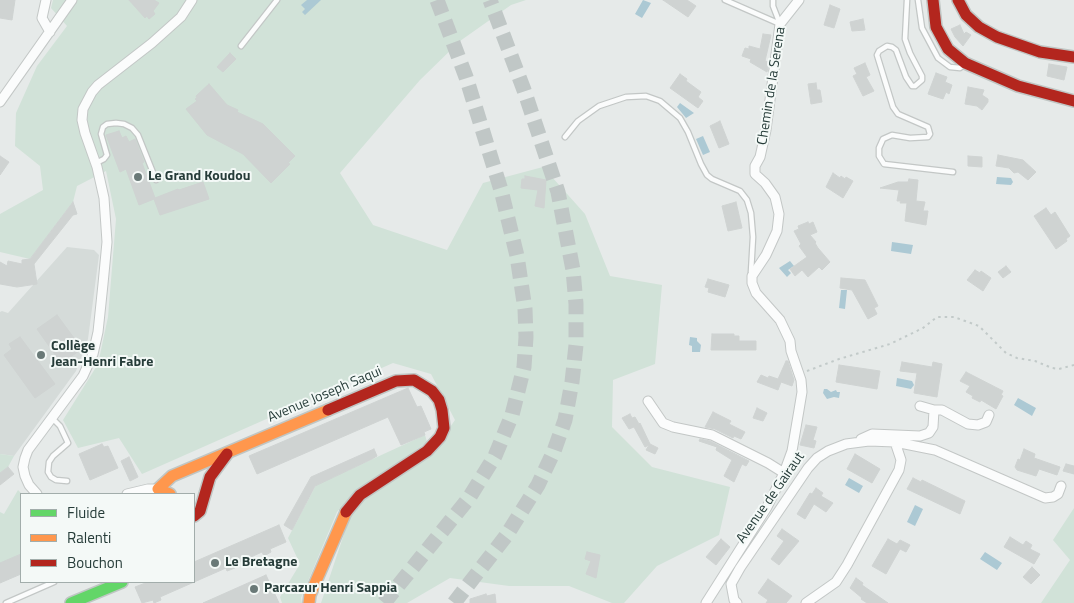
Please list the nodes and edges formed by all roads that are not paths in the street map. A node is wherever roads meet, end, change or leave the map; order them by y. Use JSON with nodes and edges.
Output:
{"nodes":[{"id":1,"x":46,"y":0,"type":"edge"},
{"id":2,"x":72,"y":0,"type":"edge"},
{"id":3,"x":192,"y":0,"type":"edge"},
{"id":4,"x":277,"y":0,"type":"edge"},
{"id":5,"x":724,"y":0,"type":"edge"},
{"id":6,"x":773,"y":0,"type":"edge"},
{"id":7,"x":799,"y":0,"type":"edge"},
{"id":8,"x":907,"y":0,"type":"edge"},
{"id":9,"x":918,"y":0,"type":"edge"},
{"id":10,"x":933,"y":0,"type":"edge"},
{"id":11,"x":958,"y":0,"type":"edge"},
{"id":12,"x":780,"y":24,"type":"junction"},
{"id":13,"x":50,"y":32,"type":"junction"},
{"id":14,"x":241,"y":46,"type":"dead end"},
{"id":15,"x":1074,"y":57,"type":"edge"},
{"id":16,"x":965,"y":62,"type":"junction"},
{"id":17,"x":1074,"y":101,"type":"edge"},
{"id":18,"x":0,"y":102,"type":"edge"},
{"id":19,"x":565,"y":137,"type":"dead end"},
{"id":20,"x":96,"y":163,"type":"junction"},
{"id":21,"x":953,"y":172,"type":"dead end"},
{"id":22,"x":156,"y":180,"type":"dead end"},
{"id":23,"x":752,"y":276,"type":"junction"},
{"id":24,"x":648,"y":401,"type":"dead end"},
{"id":25,"x":920,"y":406,"type":"dead end"},
{"id":26,"x":934,"y":410,"type":"junction"},
{"id":27,"x":989,"y":415,"type":"dead end"},
{"id":28,"x":52,"y":418,"type":"junction"},
{"id":29,"x":857,"y":442,"type":"junction"},
{"id":30,"x":895,"y":442,"type":"junction"},
{"id":31,"x":230,"y":450,"type":"junction"},
{"id":32,"x":784,"y":473,"type":"junction"},
{"id":33,"x":67,"y":481,"type":"dead end"},
{"id":34,"x":1061,"y":486,"type":"dead end"},
{"id":35,"x":158,"y":489,"type":"junction"},
{"id":36,"x":36,"y":493,"type":"edge"},
{"id":37,"x":131,"y":493,"type":"edge"},
{"id":38,"x":168,"y":493,"type":"edge"},
{"id":39,"x":195,"y":515,"type":"edge"},
{"id":40,"x":52,"y":583,"type":"edge"},
{"id":41,"x":120,"y":583,"type":"edge"},
{"id":42,"x":6,"y":603,"type":"edge"},
{"id":43,"x":71,"y":603,"type":"edge"},
{"id":44,"x":309,"y":603,"type":"edge"},
{"id":45,"x":706,"y":603,"type":"edge"},
{"id":46,"x":737,"y":603,"type":"edge"},
{"id":47,"x":806,"y":603,"type":"edge"}],
"edges":[{"from":1,"to":13,"type":"street"},
{"from":2,"to":13,"type":"street"},
{"from":3,"to":20,"type":"street"},
{"from":4,"to":14,"type":"lane"},
{"from":5,"to":12,"type":"lane"},
{"from":6,"to":12,"type":"lane"},
{"from":7,"to":12,"type":"street","name":"Chemin de la Serena"},
{"from":8,"to":21,"type":"lane"},
{"from":9,"to":16,"type":"lane"},
{"from":10,"to":16,"type":"street"},
{"from":11,"to":15,"type":"street"},
{"from":12,"to":23,"type":"street","name":"Chemin de la Serena"},
{"from":13,"to":18,"type":"street"},
{"from":16,"to":17,"type":"street"},
{"from":19,"to":23,"type":"lane"},
{"from":20,"to":22,"type":"lane"},
{"from":20,"to":28,"type":"street"},
{"from":23,"to":32,"type":"street"},
{"from":24,"to":32,"type":"street"},
{"from":25,"to":26,"type":"street"},
{"from":26,"to":27,"type":"street"},
{"from":26,"to":29,"type":"street"},
{"from":28,"to":33,"type":"lane"},
{"from":28,"to":36,"type":"street"},
{"from":29,"to":30,"type":"street","name":"Avenue de Gairaut"},
{"from":29,"to":46,"type":"street","name":"Avenue de Gairaut"},
{"from":30,"to":34,"type":"street","name":"Avenue de Gairaut"},
{"from":30,"to":47,"type":"street"},
{"from":31,"to":35,"type":"street","name":"Avenue Joseph Saqui"},
{"from":31,"to":39,"type":"street"},
{"from":31,"to":44,"type":"street","name":"Avenue Joseph Saqui"},
{"from":32,"to":45,"type":"street"},
{"from":35,"to":37,"type":"street"},
{"from":35,"to":38,"type":"street"},
{"from":40,"to":42,"type":"lane"},
{"from":41,"to":43,"type":"street"}]}
